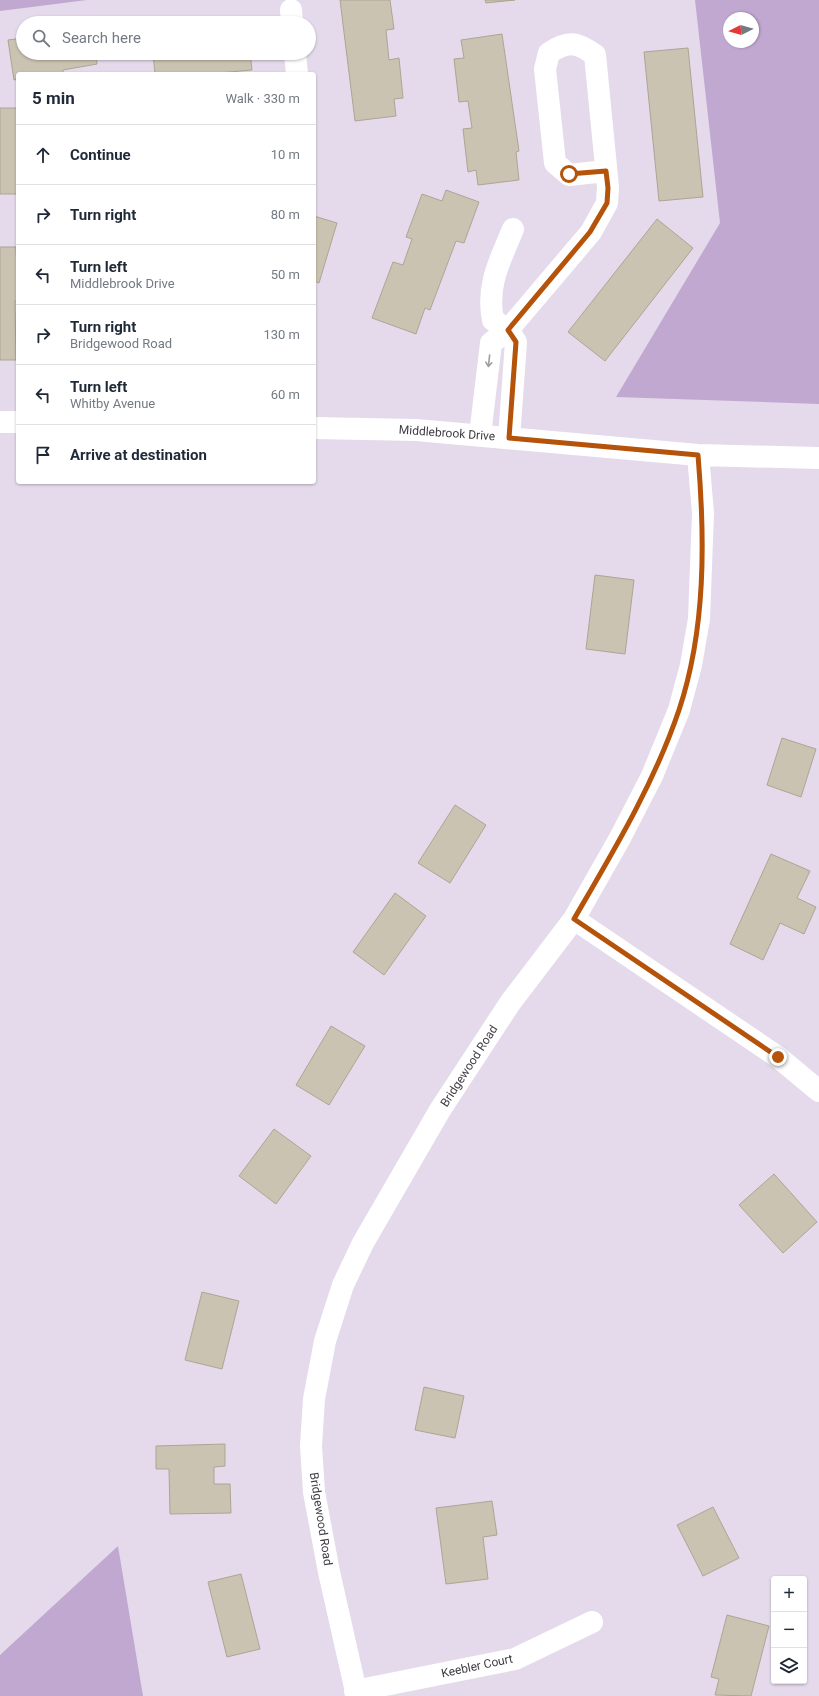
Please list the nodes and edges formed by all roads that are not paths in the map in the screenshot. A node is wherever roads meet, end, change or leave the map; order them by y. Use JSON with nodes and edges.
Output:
{"nodes":[{"id":1,"x":296,"y":60,"type":"edge"},
{"id":2,"x":297,"y":72,"type":"edge"},
{"id":3,"x":606,"y":171,"type":"junction"},
{"id":4,"x":513,"y":229,"type":"dead end"},
{"id":5,"x":508,"y":330,"type":"junction"},
{"id":6,"x":0,"y":422,"type":"edge"},
{"id":7,"x":16,"y":422,"type":"edge"},
{"id":8,"x":316,"y":428,"type":"edge"},
{"id":9,"x":480,"y":435,"type":"junction"},
{"id":10,"x":509,"y":438,"type":"junction"},
{"id":11,"x":698,"y":455,"type":"junction"},
{"id":12,"x":819,"y":458,"type":"edge"},
{"id":13,"x":574,"y":919,"type":"junction"},
{"id":14,"x":819,"y":1091,"type":"edge"},
{"id":15,"x":592,"y":1622,"type":"dead end"},
{"id":16,"x":356,"y":1693,"type":"edge"}],
"edges":[{"from":1,"to":2,"type":"street"},
{"from":3,"to":3,"type":"street"},
{"from":3,"to":5,"type":"street"},
{"from":4,"to":5,"type":"street"},
{"from":5,"to":9,"type":"street","one_way":true},
{"from":5,"to":10,"type":"street"},
{"from":6,"to":7,"type":"street"},
{"from":8,"to":9,"type":"street","name":"Middlebrook Drive"},
{"from":9,"to":10,"type":"street","name":"Middlebrook Drive"},
{"from":10,"to":11,"type":"street","name":"Middlebrook Drive"},
{"from":11,"to":12,"type":"street","name":"Middlebrook Drive"},
{"from":11,"to":13,"type":"street","name":"Bridgewood Road"},
{"from":13,"to":14,"type":"street"},
{"from":13,"to":16,"type":"street","name":"Bridgewood Road"},
{"from":15,"to":16,"type":"street","name":"Keebler Court"}]}
